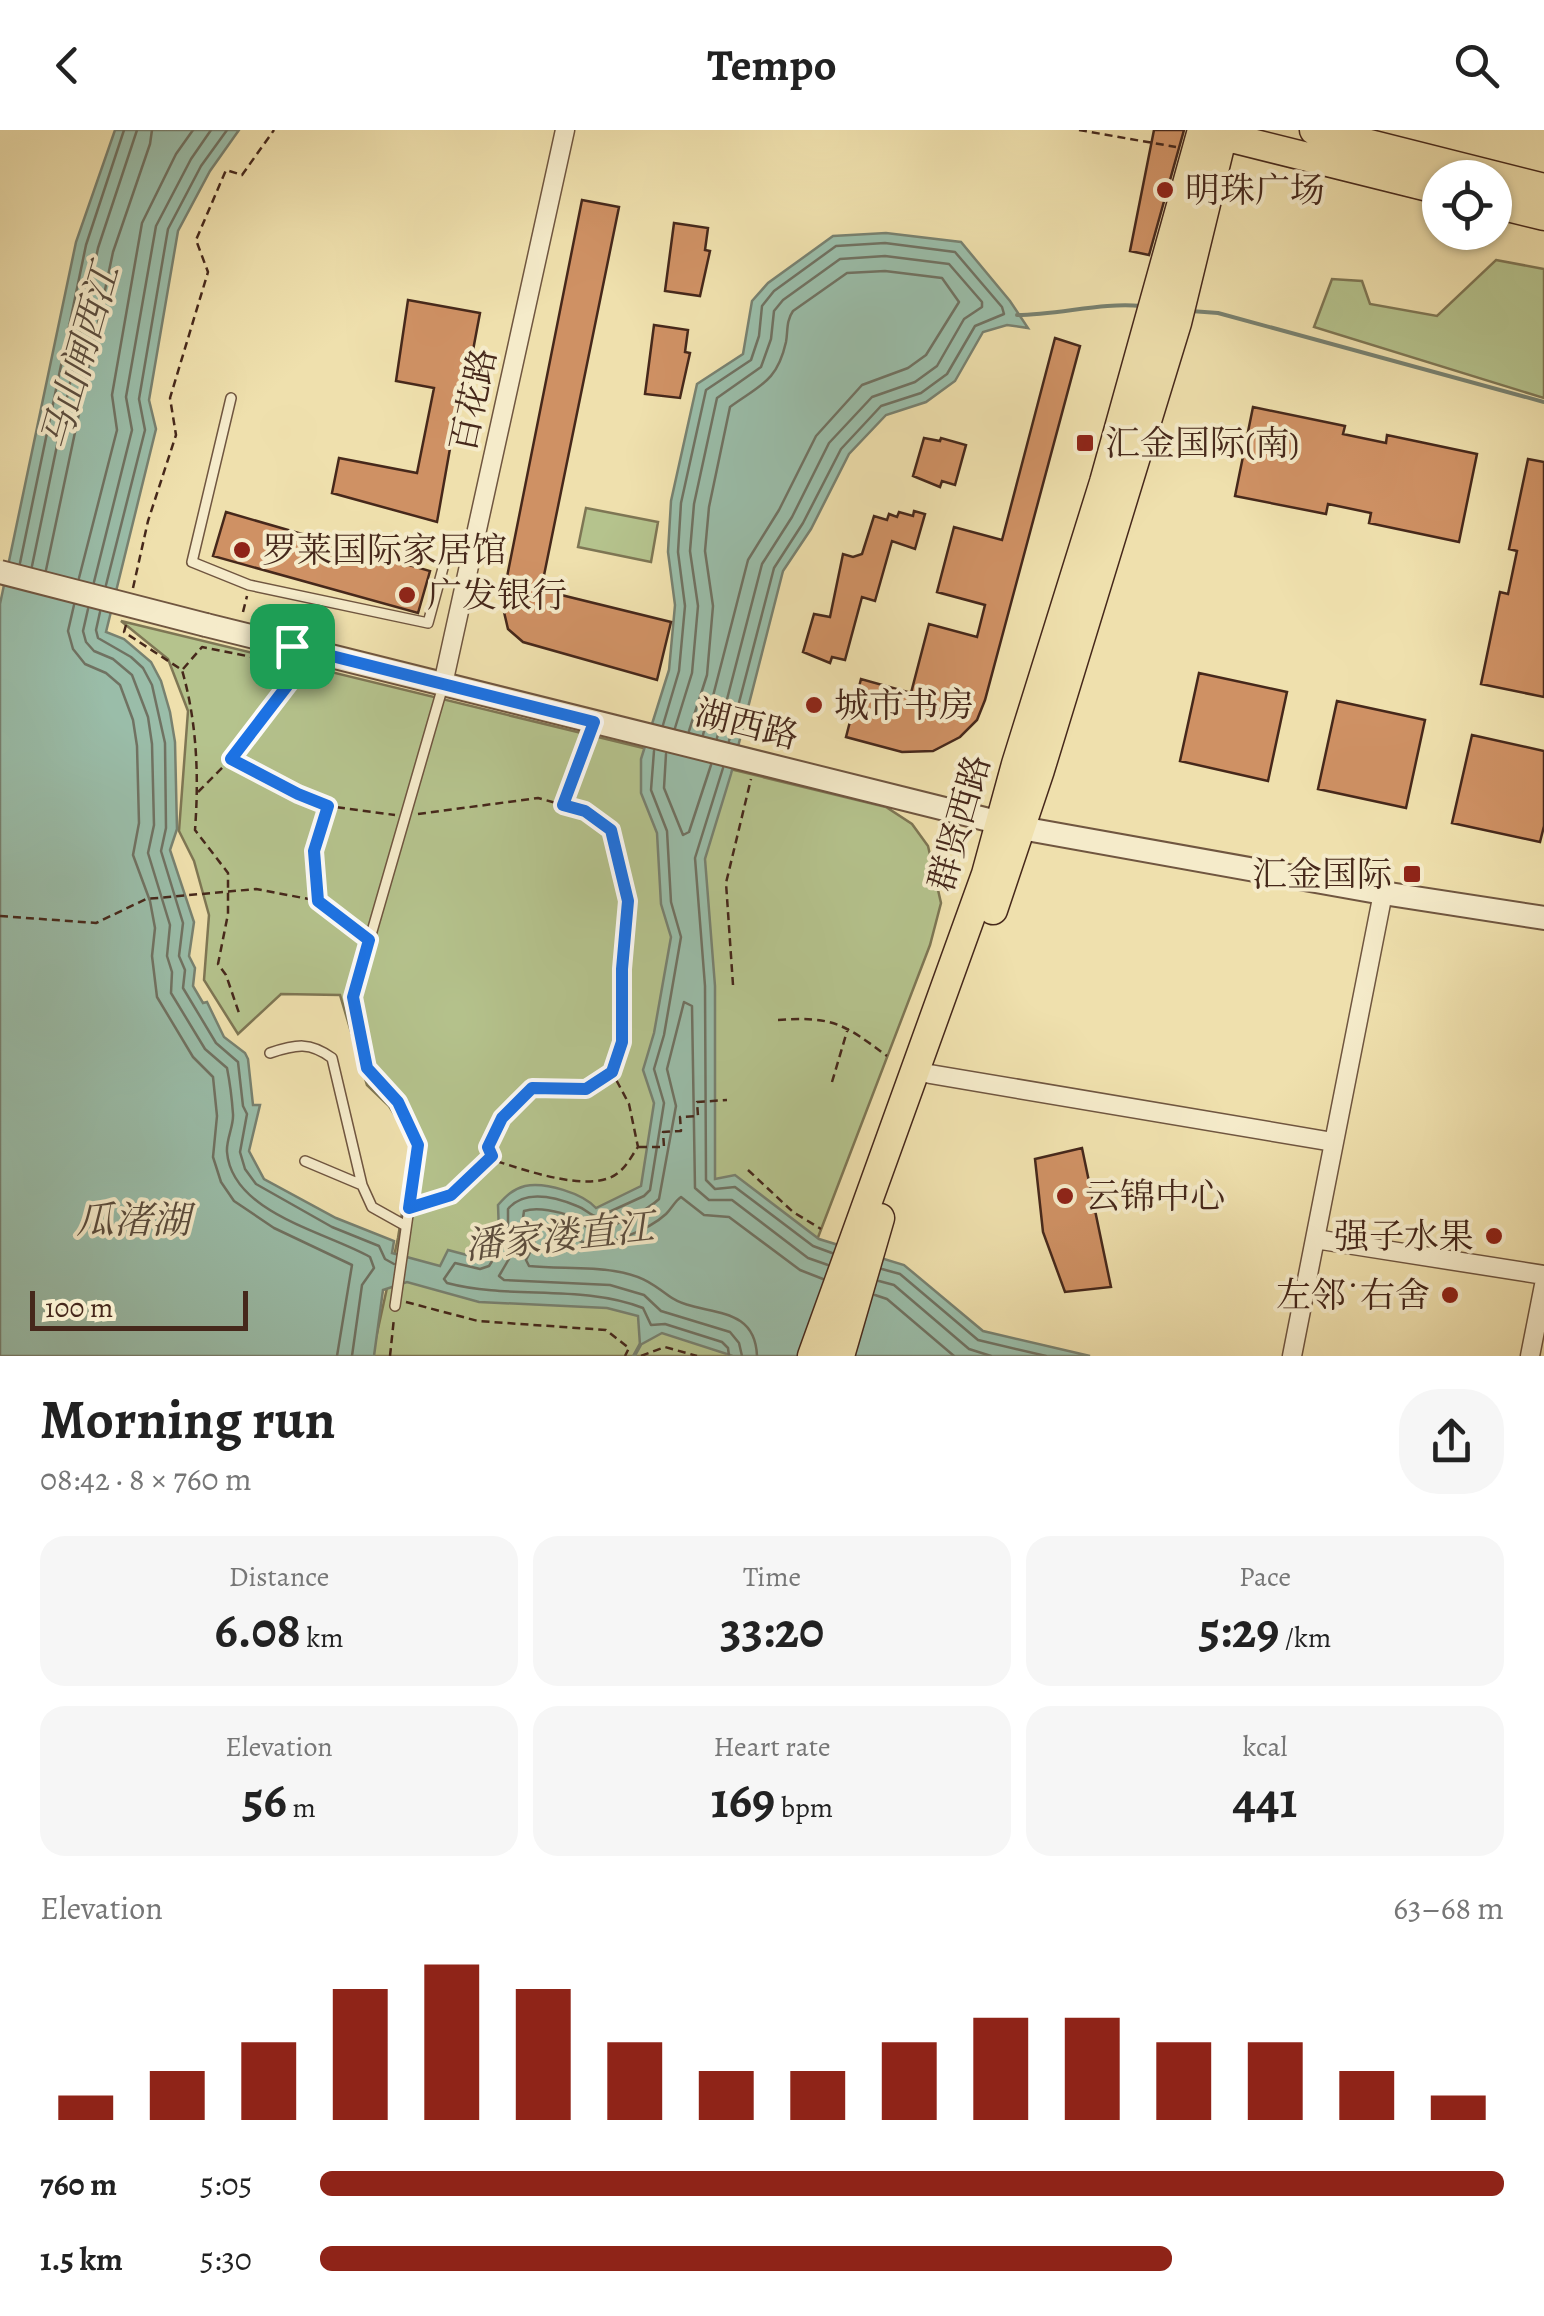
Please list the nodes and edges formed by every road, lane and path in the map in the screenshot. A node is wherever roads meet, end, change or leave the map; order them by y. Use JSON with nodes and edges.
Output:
{"nodes":[{"id":1,"x":565,"y":130,"type":"edge"},
{"id":2,"x":1079,"y":130,"type":"edge"},
{"id":3,"x":1314,"y":130,"type":"edge"},
{"id":4,"x":1210,"y":131,"type":"edge"},
{"id":5,"x":1422,"y":185,"type":"edge"},
{"id":6,"x":1544,"y":188,"type":"edge"},
{"id":7,"x":1512,"y":208,"type":"edge"},
{"id":8,"x":1544,"y":216,"type":"edge"},
{"id":9,"x":1171,"y":288,"type":"junction"},
{"id":10,"x":231,"y":398,"type":"dead end"},
{"id":11,"x":446,"y":557,"type":"dead end"},
{"id":12,"x":0,"y":572,"type":"edge"},
{"id":13,"x":249,"y":585,"type":"junction"},
{"id":14,"x":238,"y":634,"type":"junction"},
{"id":15,"x":281,"y":644,"type":"junction"},
{"id":16,"x":182,"y":670,"type":"dead end"},
{"id":17,"x":444,"y":684,"type":"junction"},
{"id":18,"x":594,"y":722,"type":"junction"},
{"id":19,"x":231,"y":759,"type":"junction"},
{"id":20,"x":751,"y":761,"type":"junction"},
{"id":21,"x":198,"y":793,"type":"dead end"},
{"id":22,"x":563,"y":805,"type":"junction"},
{"id":23,"x":328,"y":806,"type":"junction"},
{"id":24,"x":406,"y":816,"type":"junction"},
{"id":25,"x":1010,"y":826,"type":"junction"},
{"id":26,"x":1384,"y":893,"type":"junction"},
{"id":27,"x":318,"y":901,"type":"junction"},
{"id":28,"x":0,"y":916,"type":"edge"},
{"id":29,"x":1544,"y":918,"type":"edge"},
{"id":30,"x":369,"y":940,"type":"junction"},
{"id":31,"x":734,"y":984,"type":"dead end"},
{"id":32,"x":778,"y":1020,"type":"dead end"},
{"id":33,"x":848,"y":1027,"type":"junction"},
{"id":34,"x":270,"y":1053,"type":"dead end"},
{"id":35,"x":887,"y":1056,"type":"dead end"},
{"id":36,"x":612,"y":1072,"type":"junction"},
{"id":37,"x":930,"y":1074,"type":"junction"},
{"id":38,"x":832,"y":1082,"type":"dead end"},
{"id":39,"x":727,"y":1100,"type":"dead end"},
{"id":40,"x":1333,"y":1142,"type":"junction"},
{"id":41,"x":638,"y":1147,"type":"junction"},
{"id":42,"x":492,"y":1156,"type":"junction"},
{"id":43,"x":306,"y":1161,"type":"dead end"},
{"id":44,"x":748,"y":1170,"type":"dead end"},
{"id":45,"x":362,"y":1185,"type":"junction"},
{"id":46,"x":409,"y":1208,"type":"junction"},
{"id":47,"x":406,"y":1226,"type":"junction"},
{"id":48,"x":822,"y":1229,"type":"dead end"},
{"id":49,"x":865,"y":1233,"type":"junction"},
{"id":50,"x":1316,"y":1239,"type":"junction"},
{"id":51,"x":1544,"y":1276,"type":"edge"},
{"id":52,"x":1544,"y":1285,"type":"edge"},
{"id":53,"x":395,"y":1302,"type":"junction"},
{"id":54,"x":390,"y":1356,"type":"edge"},
{"id":55,"x":626,"y":1356,"type":"edge"},
{"id":56,"x":641,"y":1356,"type":"edge"},
{"id":57,"x":697,"y":1356,"type":"edge"},
{"id":58,"x":812,"y":1356,"type":"edge"},
{"id":59,"x":840,"y":1356,"type":"edge"},
{"id":60,"x":1292,"y":1356,"type":"edge"},
{"id":61,"x":1530,"y":1356,"type":"edge"}],
"edges":[{"from":1,"to":17,"type":"street","name":"百花路"},
{"from":2,"to":4,"type":"path"},
{"from":3,"to":6,"type":"main road"},
{"from":4,"to":5,"type":"main road"},
{"from":4,"to":9,"type":"main road","name":"群贤西路"},
{"from":7,"to":8,"type":"main road"},
{"from":9,"to":25,"type":"main road","name":"群贤西路"},
{"from":9,"to":25,"type":"main road","name":"群贤西路"},
{"from":10,"to":13,"type":"lane"},
{"from":11,"to":13,"type":"lane"},
{"from":12,"to":14,"type":"street","name":"湖西路","bridge":true},
{"from":13,"to":14,"type":"path"},
{"from":14,"to":15,"type":"street","name":"湖西路"},
{"from":15,"to":16,"type":"path"},
{"from":15,"to":17,"type":"street","name":"湖西路"},
{"from":15,"to":19,"type":"path"},
{"from":17,"to":18,"type":"street","name":"湖西路"},
{"from":17,"to":24,"type":"lane"},
{"from":18,"to":20,"type":"street","name":"湖西路"},
{"from":18,"to":22,"type":"path"},
{"from":19,"to":21,"type":"path"},
{"from":19,"to":23,"type":"path"},
{"from":20,"to":25,"type":"street","name":"湖西路"},
{"from":20,"to":31,"type":"path"},
{"from":22,"to":24,"type":"path"},
{"from":22,"to":36,"type":"path"},
{"from":23,"to":24,"type":"path"},
{"from":23,"to":27,"type":"path"},
{"from":24,"to":30,"type":"lane"},
{"from":25,"to":26,"type":"street","name":"湖西路"},
{"from":25,"to":37,"type":"main road","name":"群贤西路"},
{"from":25,"to":49,"type":"main road","name":"群贤西路"},
{"from":26,"to":29,"type":"street","name":"湖西路"},
{"from":26,"to":40,"type":"street"},
{"from":27,"to":28,"type":"path"},
{"from":27,"to":30,"type":"path"},
{"from":30,"to":46,"type":"lane"},
{"from":32,"to":33,"type":"path"},
{"from":33,"to":35,"type":"path"},
{"from":33,"to":38,"type":"path"},
{"from":34,"to":45,"type":"lane"},
{"from":36,"to":41,"type":"path"},
{"from":36,"to":42,"type":"path"},
{"from":37,"to":40,"type":"street"},
{"from":37,"to":49,"type":"main road","name":"群贤西路"},
{"from":39,"to":41,"type":"path"},
{"from":40,"to":50,"type":"street"},
{"from":41,"to":42,"type":"path"},
{"from":42,"to":46,"type":"path"},
{"from":43,"to":45,"type":"lane"},
{"from":44,"to":48,"type":"path"},
{"from":45,"to":47,"type":"lane"},
{"from":46,"to":47,"type":"lane"},
{"from":47,"to":53,"type":"lane"},
{"from":49,"to":58,"type":"main road","name":"群贤西路"},
{"from":49,"to":59,"type":"main road","name":"群贤西路"},
{"from":50,"to":51,"type":"street"},
{"from":50,"to":60,"type":"street"},
{"from":52,"to":61,"type":"street"},
{"from":53,"to":54,"type":"path"},
{"from":53,"to":55,"type":"path"},
{"from":56,"to":57,"type":"path"}]}
